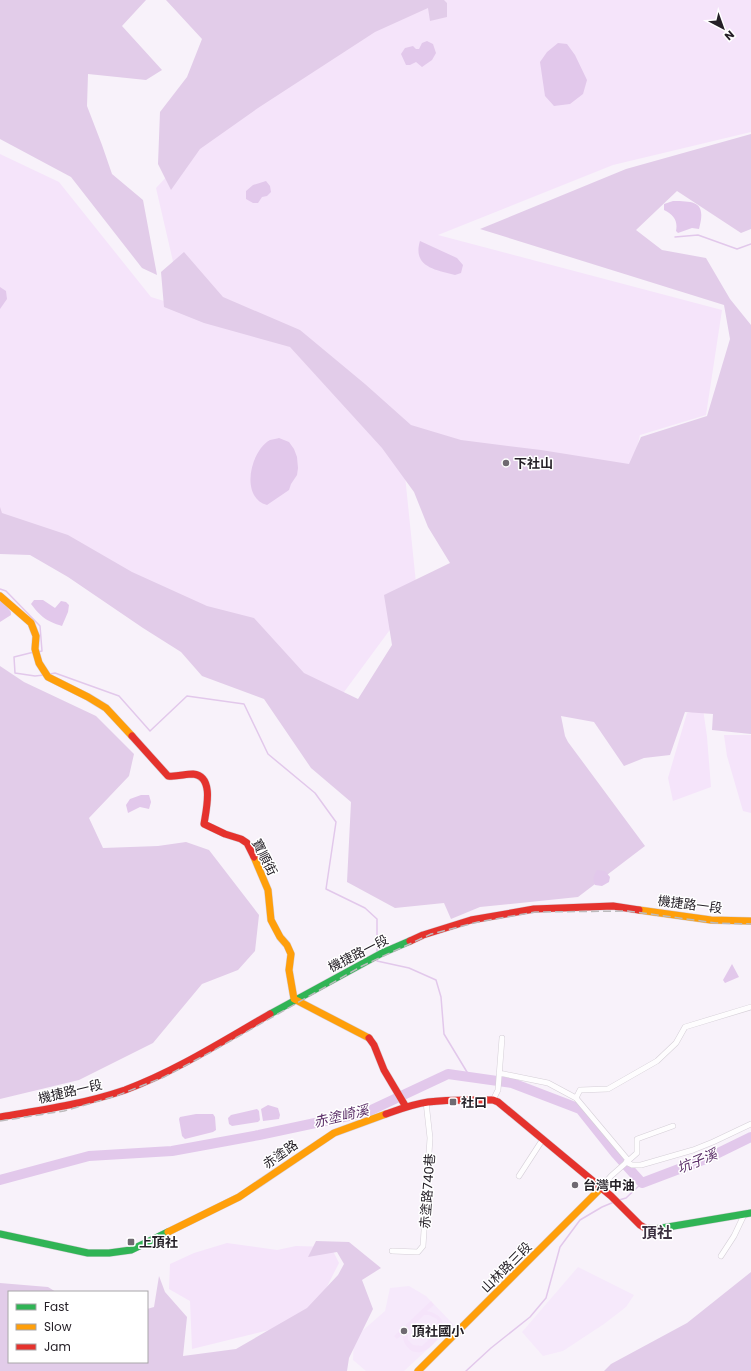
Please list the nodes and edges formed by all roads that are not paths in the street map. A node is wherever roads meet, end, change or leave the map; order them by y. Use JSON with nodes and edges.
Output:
{"nodes":[{"id":1,"x":0,"y":596,"type":"edge"},
{"id":2,"x":751,"y":921,"type":"edge"},
{"id":3,"x":295,"y":1000,"type":"junction"},
{"id":4,"x":751,"y":1007,"type":"edge"},
{"id":5,"x":502,"y":1038,"type":"dead end"},
{"id":6,"x":499,"y":1074,"type":"junction"},
{"id":7,"x":576,"y":1098,"type":"junction"},
{"id":8,"x":493,"y":1100,"type":"junction"},
{"id":9,"x":426,"y":1102,"type":"junction"},
{"id":10,"x":405,"y":1104,"type":"junction"},
{"id":11,"x":0,"y":1117,"type":"edge"},
{"id":12,"x":751,"y":1124,"type":"edge"},
{"id":13,"x":673,"y":1126,"type":"dead end"},
{"id":14,"x":543,"y":1139,"type":"junction"},
{"id":15,"x":627,"y":1161,"type":"junction"},
{"id":16,"x":518,"y":1176,"type":"dead end"},
{"id":17,"x":601,"y":1188,"type":"junction"},
{"id":18,"x":747,"y":1214,"type":"edge"},
{"id":19,"x":0,"y":1234,"type":"edge"},
{"id":20,"x":392,"y":1251,"type":"dead end"},
{"id":21,"x":721,"y":1256,"type":"dead end"},
{"id":22,"x":418,"y":1371,"type":"edge"}],
"edges":[{"from":1,"to":3,"type":"street","name":"寶順街"},
{"from":2,"to":3,"type":"street","name":"機捷路一段"},
{"from":3,"to":10,"type":"street"},
{"from":3,"to":11,"type":"street","name":"機捷路一段"},
{"from":4,"to":7,"type":"street"},
{"from":5,"to":6,"type":"street"},
{"from":6,"to":7,"type":"street"},
{"from":6,"to":8,"type":"street"},
{"from":7,"to":15,"type":"street"},
{"from":8,"to":9,"type":"street","name":"赤塗路"},
{"from":8,"to":14,"type":"street"},
{"from":9,"to":10,"type":"street","name":"赤塗路"},
{"from":9,"to":20,"type":"street","name":"赤塗路740巷"},
{"from":10,"to":19,"type":"street","name":"赤塗路"},
{"from":12,"to":15,"type":"street"},
{"from":13,"to":15,"type":"street"},
{"from":14,"to":16,"type":"street"},
{"from":14,"to":17,"type":"street"},
{"from":15,"to":17,"type":"street"},
{"from":17,"to":18,"type":"street"},
{"from":17,"to":22,"type":"street","name":"山林路三段"},
{"from":18,"to":21,"type":"street"}]}
